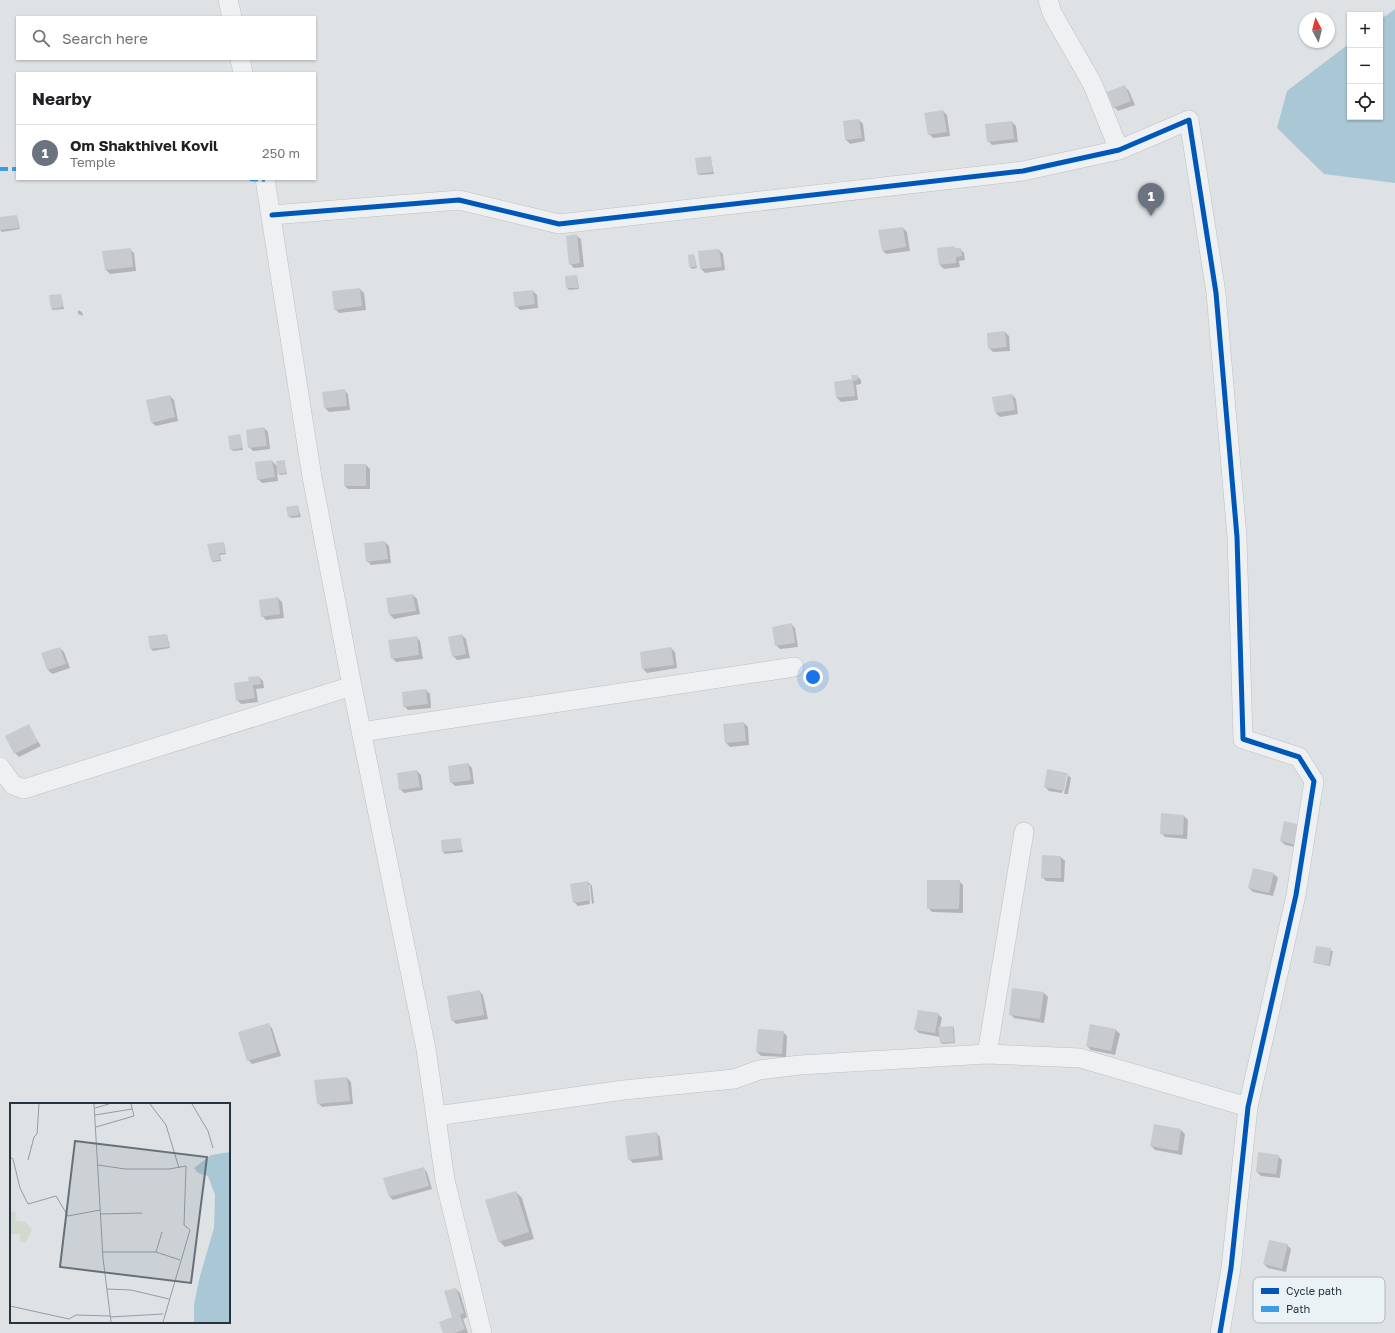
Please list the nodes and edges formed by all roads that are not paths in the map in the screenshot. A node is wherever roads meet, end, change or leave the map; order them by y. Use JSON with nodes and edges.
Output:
{"nodes":[{"id":1,"x":228,"y":0,"type":"edge"},
{"id":2,"x":1048,"y":0,"type":"edge"},
{"id":3,"x":232,"y":16,"type":"edge"},
{"id":4,"x":240,"y":60,"type":"edge"},
{"id":5,"x":243,"y":72,"type":"edge"},
{"id":6,"x":1119,"y":150,"type":"junction"},
{"id":7,"x":265,"y":180,"type":"edge"},
{"id":8,"x":272,"y":215,"type":"junction"},
{"id":9,"x":794,"y":667,"type":"dead end"},
{"id":10,"x":352,"y":686,"type":"junction"},
{"id":11,"x":361,"y":732,"type":"junction"},
{"id":12,"x":0,"y":767,"type":"edge"},
{"id":13,"x":1024,"y":832,"type":"dead end"},
{"id":14,"x":987,"y":1054,"type":"junction"},
{"id":15,"x":1248,"y":1107,"type":"junction"},
{"id":16,"x":436,"y":1116,"type":"junction"},
{"id":17,"x":482,"y":1333,"type":"edge"},
{"id":18,"x":1220,"y":1333,"type":"edge"}],
"edges":[{"from":1,"to":3,"type":"street"},
{"from":2,"to":6,"type":"street"},
{"from":4,"to":5,"type":"street"},
{"from":6,"to":8,"type":"street"},
{"from":6,"to":15,"type":"street"},
{"from":7,"to":8,"type":"street"},
{"from":8,"to":10,"type":"street"},
{"from":9,"to":11,"type":"street"},
{"from":10,"to":11,"type":"street"},
{"from":10,"to":12,"type":"street"},
{"from":11,"to":16,"type":"street"},
{"from":13,"to":14,"type":"street"},
{"from":14,"to":15,"type":"street"},
{"from":14,"to":16,"type":"street"},
{"from":15,"to":18,"type":"street"},
{"from":16,"to":17,"type":"street"}]}
